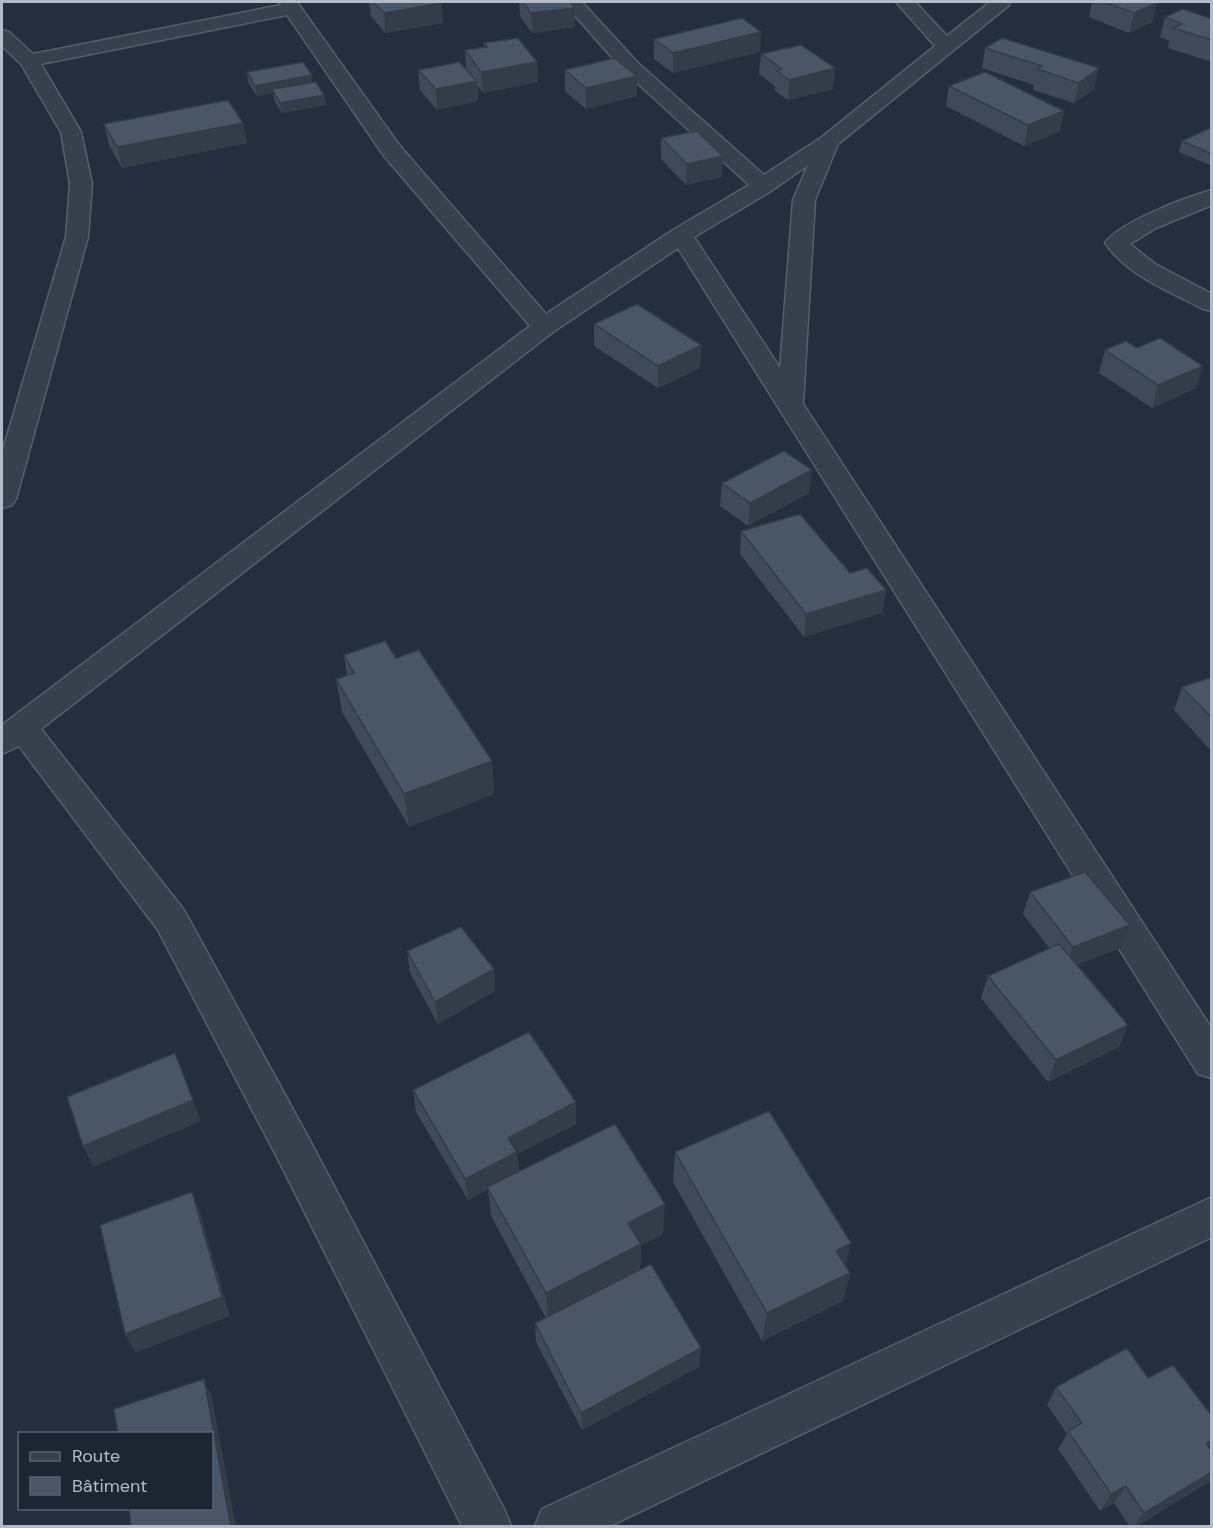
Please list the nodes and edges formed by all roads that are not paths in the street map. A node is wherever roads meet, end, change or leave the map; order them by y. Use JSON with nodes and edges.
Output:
{"nodes":[{"id":1,"x":572,"y":2,"type":"edge"},
{"id":2,"x":905,"y":2,"type":"edge"},
{"id":3,"x":1000,"y":2,"type":"edge"},
{"id":4,"x":290,"y":5,"type":"edge"},
{"id":5,"x":2,"y":36,"type":"edge"},
{"id":6,"x":946,"y":46,"type":"junction"},
{"id":7,"x":29,"y":61,"type":"junction"},
{"id":8,"x":829,"y":141,"type":"junction"},
{"id":9,"x":763,"y":186,"type":"junction"},
{"id":10,"x":1212,"y":197,"type":"edge"},
{"id":11,"x":681,"y":235,"type":"junction"},
{"id":12,"x":1212,"y":304,"type":"edge"},
{"id":13,"x":544,"y":327,"type":"junction"},
{"id":14,"x":790,"y":405,"type":"junction"},
{"id":15,"x":2,"y":499,"type":"edge"},
{"id":16,"x":12,"y":735,"type":"edge"},
{"id":17,"x":1212,"y":1062,"type":"edge"},
{"id":18,"x":1212,"y":1216,"type":"edge"},
{"id":19,"x":487,"y":1527,"type":"edge"},
{"id":20,"x":559,"y":1527,"type":"edge"}],
"edges":[{"from":1,"to":9,"type":"street"},
{"from":2,"to":6,"type":"street"},
{"from":3,"to":6,"type":"street"},
{"from":4,"to":7,"type":"street"},
{"from":4,"to":13,"type":"street"},
{"from":5,"to":7,"type":"street"},
{"from":6,"to":8,"type":"street"},
{"from":7,"to":15,"type":"street"},
{"from":8,"to":9,"type":"street"},
{"from":8,"to":14,"type":"street"},
{"from":9,"to":11,"type":"street"},
{"from":10,"to":12,"type":"street"},
{"from":11,"to":13,"type":"street"},
{"from":11,"to":14,"type":"street"},
{"from":13,"to":16,"type":"street"},
{"from":14,"to":17,"type":"street"},
{"from":16,"to":19,"type":"street"},
{"from":18,"to":20,"type":"street"}]}
